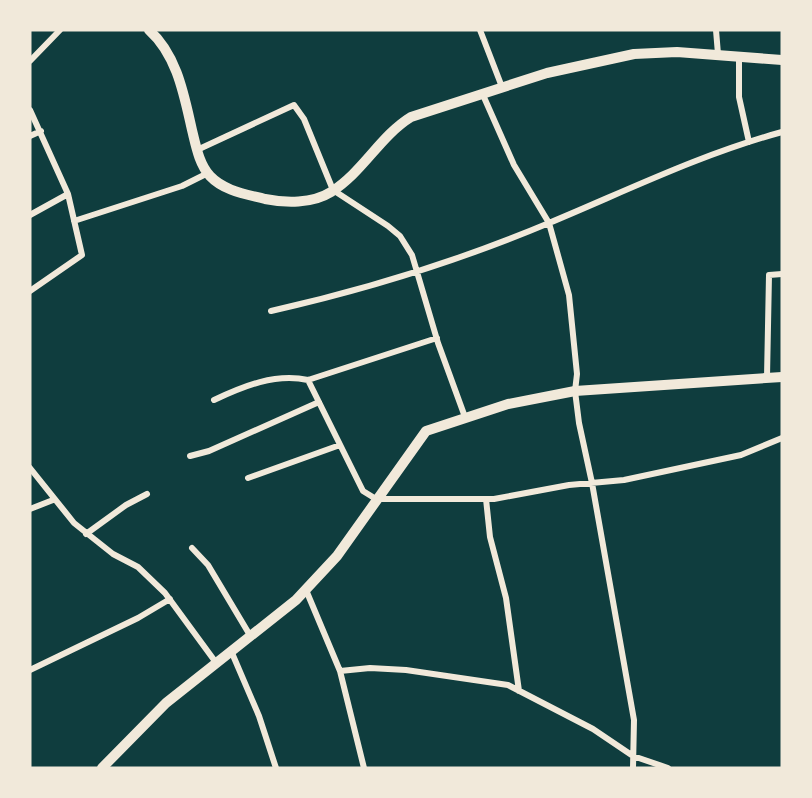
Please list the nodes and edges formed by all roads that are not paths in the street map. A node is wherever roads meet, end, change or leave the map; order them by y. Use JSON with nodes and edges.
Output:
{"nodes":[{"id":1,"x":60,"y":30,"type":"edge"},
{"id":2,"x":149,"y":30,"type":"edge"},
{"id":3,"x":480,"y":30,"type":"edge"},
{"id":4,"x":716,"y":30,"type":"edge"},
{"id":5,"x":718,"y":54,"type":"junction"},
{"id":6,"x":739,"y":56,"type":"junction"},
{"id":7,"x":782,"y":60,"type":"edge"},
{"id":8,"x":30,"y":61,"type":"edge"},
{"id":9,"x":502,"y":87,"type":"junction"},
{"id":10,"x":483,"y":95,"type":"junction"},
{"id":11,"x":30,"y":110,"type":"edge"},
{"id":12,"x":41,"y":131,"type":"junction"},
{"id":13,"x":782,"y":132,"type":"edge"},
{"id":14,"x":30,"y":136,"type":"edge"},
{"id":15,"x":749,"y":142,"type":"junction"},
{"id":16,"x":197,"y":150,"type":"junction"},
{"id":17,"x":208,"y":173,"type":"junction"},
{"id":18,"x":333,"y":190,"type":"junction"},
{"id":19,"x":68,"y":194,"type":"junction"},
{"id":20,"x":30,"y":215,"type":"edge"},
{"id":21,"x":74,"y":221,"type":"junction"},
{"id":22,"x":549,"y":223,"type":"junction"},
{"id":23,"x":418,"y":269,"type":"junction"},
{"id":24,"x":782,"y":274,"type":"edge"},
{"id":25,"x":30,"y":291,"type":"edge"},
{"id":26,"x":271,"y":311,"type":"dead end"},
{"id":27,"x":437,"y":338,"type":"junction"},
{"id":28,"x":767,"y":377,"type":"junction"},
{"id":29,"x":782,"y":377,"type":"edge"},
{"id":30,"x":308,"y":380,"type":"junction"},
{"id":31,"x":575,"y":391,"type":"junction"},
{"id":32,"x":214,"y":400,"type":"dead end"},
{"id":33,"x":319,"y":402,"type":"junction"},
{"id":34,"x":465,"y":417,"type":"junction"},
{"id":35,"x":782,"y":438,"type":"edge"},
{"id":36,"x":340,"y":445,"type":"junction"},
{"id":37,"x":190,"y":456,"type":"dead end"},
{"id":38,"x":30,"y":468,"type":"edge"},
{"id":39,"x":248,"y":478,"type":"dead end"},
{"id":40,"x":592,"y":483,"type":"junction"},
{"id":41,"x":147,"y":494,"type":"dead end"},
{"id":42,"x":376,"y":499,"type":"junction"},
{"id":43,"x":486,"y":499,"type":"junction"},
{"id":44,"x":53,"y":500,"type":"junction"},
{"id":45,"x":30,"y":509,"type":"edge"},
{"id":46,"x":86,"y":534,"type":"junction"},
{"id":47,"x":192,"y":548,"type":"dead end"},
{"id":48,"x":306,"y":589,"type":"junction"},
{"id":49,"x":170,"y":599,"type":"junction"},
{"id":50,"x":251,"y":637,"type":"junction"},
{"id":51,"x":232,"y":653,"type":"junction"},
{"id":52,"x":217,"y":664,"type":"junction"},
{"id":53,"x":30,"y":670,"type":"edge"},
{"id":54,"x":340,"y":671,"type":"junction"},
{"id":55,"x":519,"y":691,"type":"junction"},
{"id":56,"x":633,"y":756,"type":"junction"},
{"id":57,"x":114,"y":764,"type":"edge"},
{"id":58,"x":102,"y":768,"type":"edge"},
{"id":59,"x":276,"y":768,"type":"edge"},
{"id":60,"x":364,"y":768,"type":"edge"},
{"id":61,"x":633,"y":768,"type":"edge"},
{"id":62,"x":668,"y":768,"type":"edge"}],
"edges":[{"from":1,"to":8,"type":"street"},
{"from":2,"to":16,"type":"street"},
{"from":3,"to":9,"type":"street"},
{"from":4,"to":5,"type":"street"},
{"from":5,"to":6,"type":"street"},
{"from":5,"to":9,"type":"street"},
{"from":6,"to":7,"type":"street"},
{"from":6,"to":15,"type":"street"},
{"from":9,"to":10,"type":"street"},
{"from":10,"to":18,"type":"street"},
{"from":10,"to":22,"type":"street"},
{"from":11,"to":12,"type":"street"},
{"from":12,"to":14,"type":"street"},
{"from":12,"to":19,"type":"street"},
{"from":13,"to":15,"type":"street"},
{"from":15,"to":22,"type":"street"},
{"from":16,"to":17,"type":"street"},
{"from":16,"to":18,"type":"street"},
{"from":17,"to":18,"type":"street"},
{"from":17,"to":21,"type":"street"},
{"from":18,"to":23,"type":"street"},
{"from":19,"to":20,"type":"street"},
{"from":19,"to":21,"type":"street"},
{"from":21,"to":25,"type":"street"},
{"from":22,"to":23,"type":"street"},
{"from":22,"to":31,"type":"street"},
{"from":23,"to":26,"type":"street"},
{"from":23,"to":27,"type":"street"},
{"from":24,"to":28,"type":"street"},
{"from":27,"to":30,"type":"street"},
{"from":27,"to":34,"type":"street"},
{"from":28,"to":29,"type":"street"},
{"from":28,"to":31,"type":"street"},
{"from":30,"to":32,"type":"street"},
{"from":30,"to":33,"type":"street"},
{"from":31,"to":34,"type":"street"},
{"from":31,"to":40,"type":"street"},
{"from":33,"to":36,"type":"street"},
{"from":33,"to":37,"type":"street"},
{"from":34,"to":42,"type":"street"},
{"from":35,"to":40,"type":"street"},
{"from":36,"to":39,"type":"street"},
{"from":36,"to":42,"type":"street"},
{"from":38,"to":44,"type":"street"},
{"from":40,"to":43,"type":"street"},
{"from":40,"to":56,"type":"street"},
{"from":41,"to":46,"type":"street"},
{"from":42,"to":43,"type":"street"},
{"from":42,"to":48,"type":"street"},
{"from":43,"to":55,"type":"street"},
{"from":44,"to":45,"type":"street"},
{"from":44,"to":46,"type":"street"},
{"from":46,"to":49,"type":"street"},
{"from":47,"to":50,"type":"street"},
{"from":48,"to":50,"type":"street"},
{"from":48,"to":54,"type":"street"},
{"from":49,"to":52,"type":"street"},
{"from":49,"to":53,"type":"street"},
{"from":50,"to":51,"type":"street"},
{"from":51,"to":52,"type":"street"},
{"from":51,"to":59,"type":"street"},
{"from":52,"to":57,"type":"street"},
{"from":54,"to":55,"type":"street"},
{"from":54,"to":60,"type":"street"},
{"from":55,"to":56,"type":"street"},
{"from":56,"to":61,"type":"street"},
{"from":56,"to":62,"type":"street"},
{"from":57,"to":58,"type":"street"}]}
